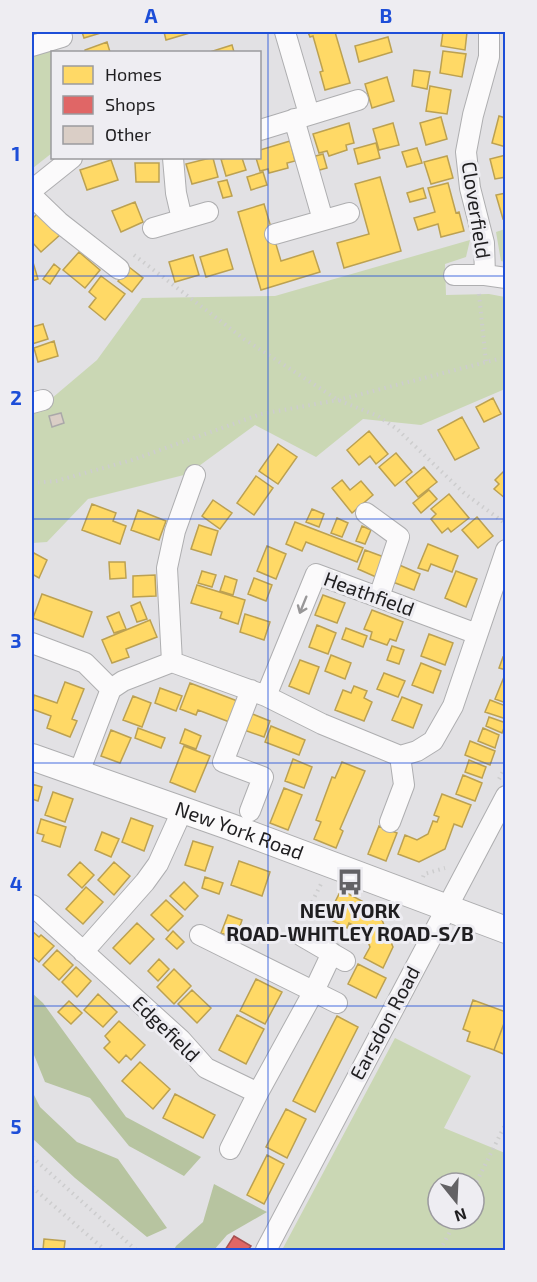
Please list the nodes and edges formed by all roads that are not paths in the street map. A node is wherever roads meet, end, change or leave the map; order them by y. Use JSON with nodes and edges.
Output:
{"nodes":[{"id":1,"x":285,"y":32,"type":"edge"},
{"id":2,"x":489,"y":32,"type":"edge"},
{"id":3,"x":63,"y":40,"type":"edge"},
{"id":4,"x":32,"y":46,"type":"edge"},
{"id":5,"x":497,"y":59,"type":"edge"},
{"id":6,"x":358,"y":100,"type":"dead end"},
{"id":7,"x":302,"y":116,"type":"junction"},
{"id":8,"x":261,"y":130,"type":"edge"},
{"id":9,"x":71,"y":159,"type":"edge"},
{"id":10,"x":173,"y":159,"type":"edge"},
{"id":11,"x":32,"y":190,"type":"edge"},
{"id":12,"x":32,"y":196,"type":"edge"},
{"id":13,"x":208,"y":212,"type":"dead end"},
{"id":14,"x":349,"y":213,"type":"dead end"},
{"id":15,"x":182,"y":219,"type":"junction"},
{"id":16,"x":323,"y":220,"type":"junction"},
{"id":17,"x":153,"y":228,"type":"dead end"},
{"id":18,"x":274,"y":234,"type":"dead end"},
{"id":19,"x":125,"y":261,"type":"road end"},
{"id":20,"x":454,"y":275,"type":"dead end"},
{"id":21,"x":481,"y":275,"type":"junction"},
{"id":22,"x":506,"y":278,"type":"edge"},
{"id":23,"x":195,"y":475,"type":"dead end"},
{"id":24,"x":366,"y":513,"type":"dead end"},
{"id":25,"x":506,"y":550,"type":"edge"},
{"id":26,"x":379,"y":597,"type":"junction"},
{"id":27,"x":477,"y":634,"type":"junction"},
{"id":28,"x":32,"y":643,"type":"edge"},
{"id":29,"x":172,"y":662,"type":"junction"},
{"id":30,"x":111,"y":689,"type":"junction"},
{"id":31,"x":259,"y":693,"type":"junction"},
{"id":32,"x":400,"y":756,"type":"junction"},
{"id":33,"x":32,"y":757,"type":"edge"},
{"id":34,"x":78,"y":775,"type":"junction"},
{"id":35,"x":506,"y":796,"type":"edge"},
{"id":36,"x":182,"y":811,"type":"junction"},
{"id":37,"x":250,"y":811,"type":"dead end"},
{"id":38,"x":390,"y":822,"type":"dead end"},
{"id":39,"x":32,"y":905,"type":"edge"},
{"id":40,"x":446,"y":908,"type":"junction"},
{"id":41,"x":506,"y":930,"type":"edge"},
{"id":42,"x":200,"y":935,"type":"dead end"},
{"id":43,"x":302,"y":936,"type":"dead end"},
{"id":44,"x":83,"y":952,"type":"junction"},
{"id":45,"x":314,"y":991,"type":"junction"},
{"id":46,"x":337,"y":1003,"type":"dead end"},
{"id":47,"x":258,"y":1093,"type":"junction"},
{"id":48,"x":230,"y":1149,"type":"dead end"},
{"id":49,"x":266,"y":1251,"type":"edge"}],
"edges":[{"from":1,"to":7,"type":"street"},
{"from":2,"to":5,"type":"street","name":"Cloverfield"},
{"from":3,"to":4,"type":"street"},
{"from":5,"to":21,"type":"street","name":"Cloverfield"},
{"from":6,"to":7,"type":"street"},
{"from":7,"to":8,"type":"street"},
{"from":7,"to":16,"type":"street"},
{"from":9,"to":11,"type":"street"},
{"from":10,"to":15,"type":"street"},
{"from":12,"to":19,"type":"street"},
{"from":13,"to":15,"type":"street"},
{"from":14,"to":16,"type":"street"},
{"from":15,"to":17,"type":"street"},
{"from":16,"to":18,"type":"street"},
{"from":20,"to":21,"type":"street","name":"Cloverfield"},
{"from":21,"to":22,"type":"street","name":"Cloverfield"},
{"from":23,"to":29,"type":"street"},
{"from":24,"to":26,"type":"street"},
{"from":25,"to":27,"type":"street"},
{"from":26,"to":27,"type":"street","name":"Heathfield"},
{"from":26,"to":31,"type":"street","name":"Heathfield","one_way":true},
{"from":27,"to":32,"type":"street"},
{"from":28,"to":30,"type":"street"},
{"from":29,"to":30,"type":"street"},
{"from":29,"to":31,"type":"street"},
{"from":30,"to":34,"type":"street"},
{"from":31,"to":32,"type":"street"},
{"from":31,"to":37,"type":"street"},
{"from":32,"to":38,"type":"street"},
{"from":33,"to":34,"type":"main road","name":"New York Road"},
{"from":34,"to":36,"type":"main road","name":"New York Road"},
{"from":35,"to":40,"type":"street","name":"Earsdon Road"},
{"from":36,"to":40,"type":"main road","name":"New York Road"},
{"from":36,"to":44,"type":"street"},
{"from":39,"to":44,"type":"street","name":"Edgefield"},
{"from":40,"to":41,"type":"main road","name":"New York Road"},
{"from":40,"to":49,"type":"street","name":"Earsdon Road"},
{"from":42,"to":45,"type":"street"},
{"from":43,"to":45,"type":"street"},
{"from":44,"to":47,"type":"street","name":"Edgefield"},
{"from":45,"to":46,"type":"street"},
{"from":45,"to":47,"type":"street"},
{"from":47,"to":48,"type":"street"}]}
